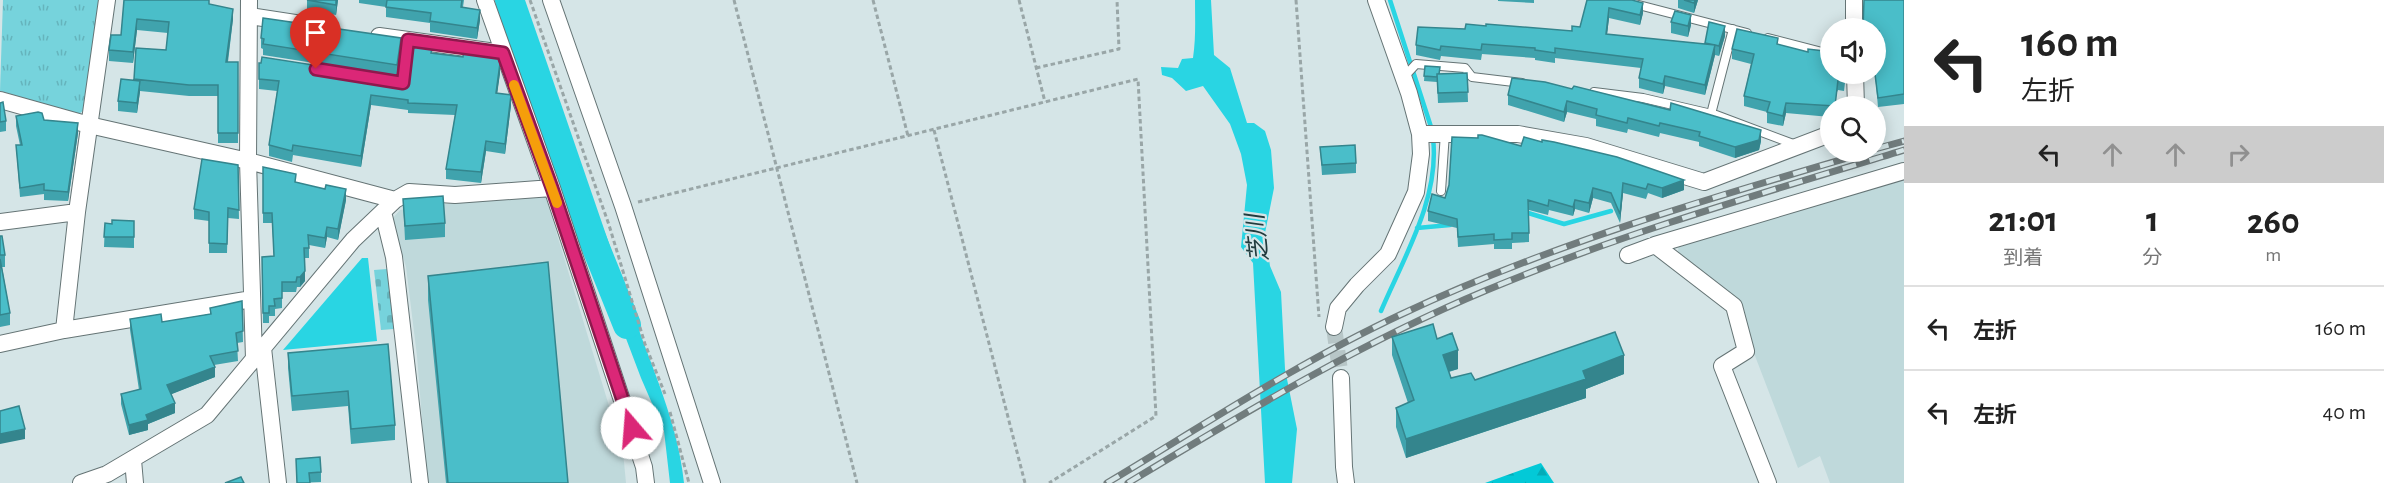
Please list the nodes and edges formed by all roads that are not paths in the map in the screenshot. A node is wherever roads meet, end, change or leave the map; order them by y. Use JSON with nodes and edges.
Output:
{"nodes":[{"id":1,"x":107,"y":0,"type":"edge"},
{"id":2,"x":485,"y":0,"type":"edge"},
{"id":3,"x":551,"y":0,"type":"edge"},
{"id":4,"x":1376,"y":0,"type":"edge"},
{"id":5,"x":1619,"y":0,"type":"edge"},
{"id":6,"x":1854,"y":0,"type":"edge"},
{"id":7,"x":250,"y":8,"type":"edge"},
{"id":8,"x":1854,"y":18,"type":"edge"},
{"id":9,"x":1733,"y":29,"type":"junction"},
{"id":10,"x":340,"y":30,"type":"edge"},
{"id":11,"x":363,"y":33,"type":"edge"},
{"id":12,"x":408,"y":40,"type":"junction"},
{"id":13,"x":1820,"y":51,"type":"edge"},
{"id":14,"x":503,"y":53,"type":"junction"},
{"id":15,"x":1403,"y":77,"type":"junction"},
{"id":16,"x":391,"y":81,"type":"edge"},
{"id":17,"x":1537,"y":85,"type":"edge"},
{"id":18,"x":1584,"y":91,"type":"edge"},
{"id":19,"x":0,"y":100,"type":"edge"},
{"id":20,"x":1711,"y":114,"type":"junction"},
{"id":21,"x":89,"y":124,"type":"junction"},
{"id":22,"x":1420,"y":134,"type":"junction"},
{"id":23,"x":1445,"y":134,"type":"junction"},
{"id":24,"x":1820,"y":138,"type":"edge"},
{"id":25,"x":1799,"y":146,"type":"junction"},
{"id":26,"x":248,"y":161,"type":"junction"},
{"id":27,"x":1904,"y":171,"type":"edge"},
{"id":28,"x":552,"y":188,"type":"junction"},
{"id":29,"x":1441,"y":191,"type":"dead end"},
{"id":30,"x":389,"y":206,"type":"junction"},
{"id":31,"x":77,"y":212,"type":"junction"},
{"id":32,"x":0,"y":222,"type":"edge"},
{"id":33,"x":1655,"y":245,"type":"junction"},
{"id":34,"x":1628,"y":255,"type":"dead end"},
{"id":35,"x":252,"y":299,"type":"junction"},
{"id":36,"x":1327,"y":325,"type":"tunnel mouth"},
{"id":37,"x":64,"y":330,"type":"junction"},
{"id":38,"x":0,"y":344,"type":"edge"},
{"id":39,"x":259,"y":354,"type":"junction"},
{"id":40,"x":1341,"y":378,"type":"tunnel mouth"},
{"id":41,"x":133,"y":460,"type":"junction"},
{"id":42,"x":81,"y":483,"type":"edge"},
{"id":43,"x":135,"y":483,"type":"edge"},
{"id":44,"x":278,"y":483,"type":"edge"},
{"id":45,"x":420,"y":483,"type":"edge"},
{"id":46,"x":646,"y":483,"type":"edge"},
{"id":47,"x":712,"y":483,"type":"edge"},
{"id":48,"x":1346,"y":483,"type":"edge"},
{"id":49,"x":1768,"y":483,"type":"edge"}],
"edges":[{"from":1,"to":21,"type":"street"},
{"from":2,"to":14,"type":"street"},
{"from":3,"to":47,"type":"street"},
{"from":4,"to":15,"type":"street"},
{"from":5,"to":9,"type":"lane"},
{"from":6,"to":8,"type":"street"},
{"from":7,"to":10,"type":"street"},
{"from":7,"to":26,"type":"street"},
{"from":9,"to":13,"type":"lane"},
{"from":9,"to":20,"type":"lane"},
{"from":11,"to":12,"type":"street"},
{"from":12,"to":14,"type":"street"},
{"from":12,"to":16,"type":"lane"},
{"from":14,"to":28,"type":"street"},
{"from":15,"to":17,"type":"lane"},
{"from":15,"to":22,"type":"street"},
{"from":18,"to":20,"type":"lane"},
{"from":19,"to":21,"type":"street"},
{"from":20,"to":25,"type":"lane"},
{"from":21,"to":26,"type":"street"},
{"from":21,"to":31,"type":"street"},
{"from":22,"to":23,"type":"street"},
{"from":22,"to":36,"type":"street"},
{"from":23,"to":25,"type":"street"},
{"from":23,"to":29,"type":"lane"},
{"from":24,"to":25,"type":"street"},
{"from":26,"to":30,"type":"street"},
{"from":26,"to":35,"type":"street"},
{"from":27,"to":33,"type":"street"},
{"from":28,"to":30,"type":"street"},
{"from":28,"to":46,"type":"street"},
{"from":30,"to":39,"type":"street"},
{"from":30,"to":45,"type":"street"},
{"from":31,"to":32,"type":"street"},
{"from":31,"to":37,"type":"street"},
{"from":33,"to":34,"type":"street"},
{"from":33,"to":49,"type":"street"},
{"from":35,"to":37,"type":"street"},
{"from":35,"to":39,"type":"street"},
{"from":37,"to":38,"type":"street"},
{"from":39,"to":41,"type":"street"},
{"from":39,"to":44,"type":"street"},
{"from":40,"to":48,"type":"street"},
{"from":41,"to":42,"type":"street"},
{"from":41,"to":43,"type":"street"}]}
